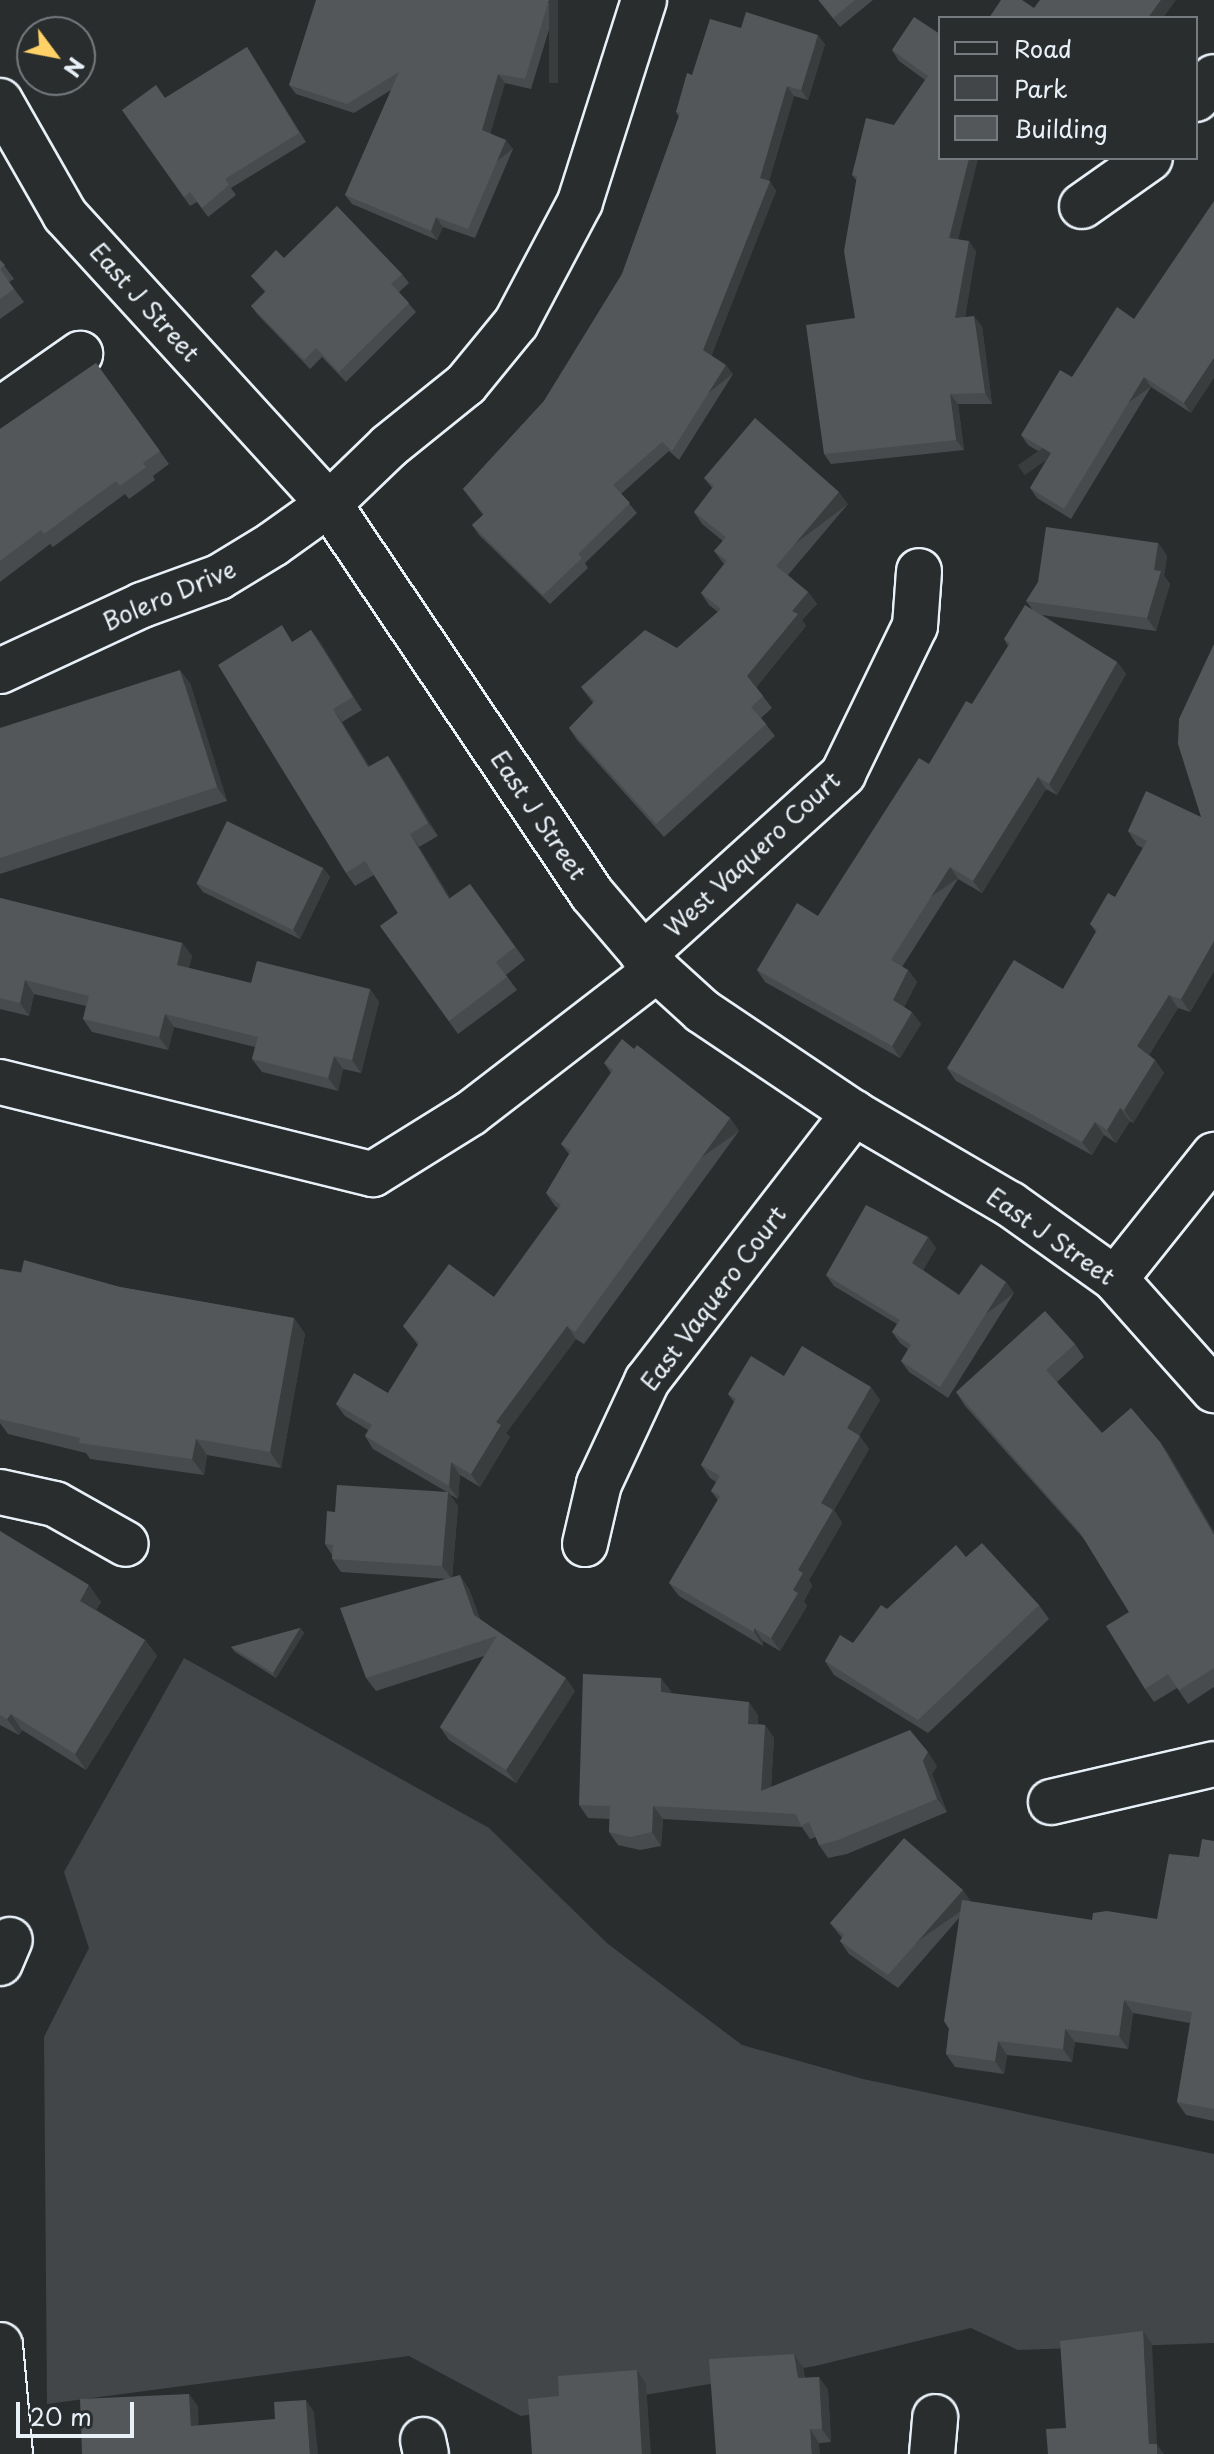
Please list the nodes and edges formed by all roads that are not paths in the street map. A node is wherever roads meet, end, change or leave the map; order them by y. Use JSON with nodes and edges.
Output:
{"nodes":[{"id":1,"x":644,"y":0,"type":"edge"},
{"id":2,"x":1214,"y":77,"type":"edge"},
{"id":3,"x":1198,"y":97,"type":"edge"},
{"id":4,"x":0,"y":101,"type":"edge"},
{"id":5,"x":1147,"y":160,"type":"edge"},
{"id":6,"x":1082,"y":206,"type":"dead end"},
{"id":7,"x":80,"y":354,"type":"dead end"},
{"id":8,"x":0,"y":410,"type":"edge"},
{"id":9,"x":329,"y":504,"type":"junction"},
{"id":10,"x":919,"y":571,"type":"dead end"},
{"id":11,"x":0,"y":671,"type":"edge"},
{"id":12,"x":650,"y":963,"type":"junction"},
{"id":13,"x":0,"y":1082,"type":"edge"},
{"id":14,"x":854,"y":1113,"type":"junction"},
{"id":15,"x":1214,"y":1155,"type":"edge"},
{"id":16,"x":1115,"y":1279,"type":"junction"},
{"id":17,"x":1214,"y":1390,"type":"edge"},
{"id":18,"x":0,"y":1492,"type":"edge"},
{"id":19,"x":126,"y":1544,"type":"dead end"},
{"id":20,"x":585,"y":1544,"type":"dead end"},
{"id":21,"x":1214,"y":1764,"type":"edge"},
{"id":22,"x":1051,"y":1802,"type":"dead end"},
{"id":23,"x":0,"y":2345,"type":"edge"},
{"id":24,"x":10,"y":2454,"type":"edge"}],
"edges":[{"from":1,"to":9,"type":"street","name":"Bolero Drive"},
{"from":2,"to":3,"type":"street"},
{"from":4,"to":9,"type":"street","name":"East J Street"},
{"from":5,"to":6,"type":"street"},
{"from":7,"to":8,"type":"street"},
{"from":9,"to":11,"type":"street","name":"Bolero Drive"},
{"from":9,"to":12,"type":"street","name":"East J Street"},
{"from":10,"to":12,"type":"street","name":"West Vaquero Court"},
{"from":12,"to":13,"type":"street","name":"West Vaquero Court"},
{"from":12,"to":14,"type":"street","name":"East J Street"},
{"from":14,"to":16,"type":"street","name":"East J Street"},
{"from":14,"to":20,"type":"street","name":"East Vaquero Court"},
{"from":15,"to":16,"type":"street"},
{"from":16,"to":17,"type":"street","name":"East J Street"},
{"from":18,"to":19,"type":"street"},
{"from":21,"to":22,"type":"street"},
{"from":23,"to":24,"type":"street"}]}
